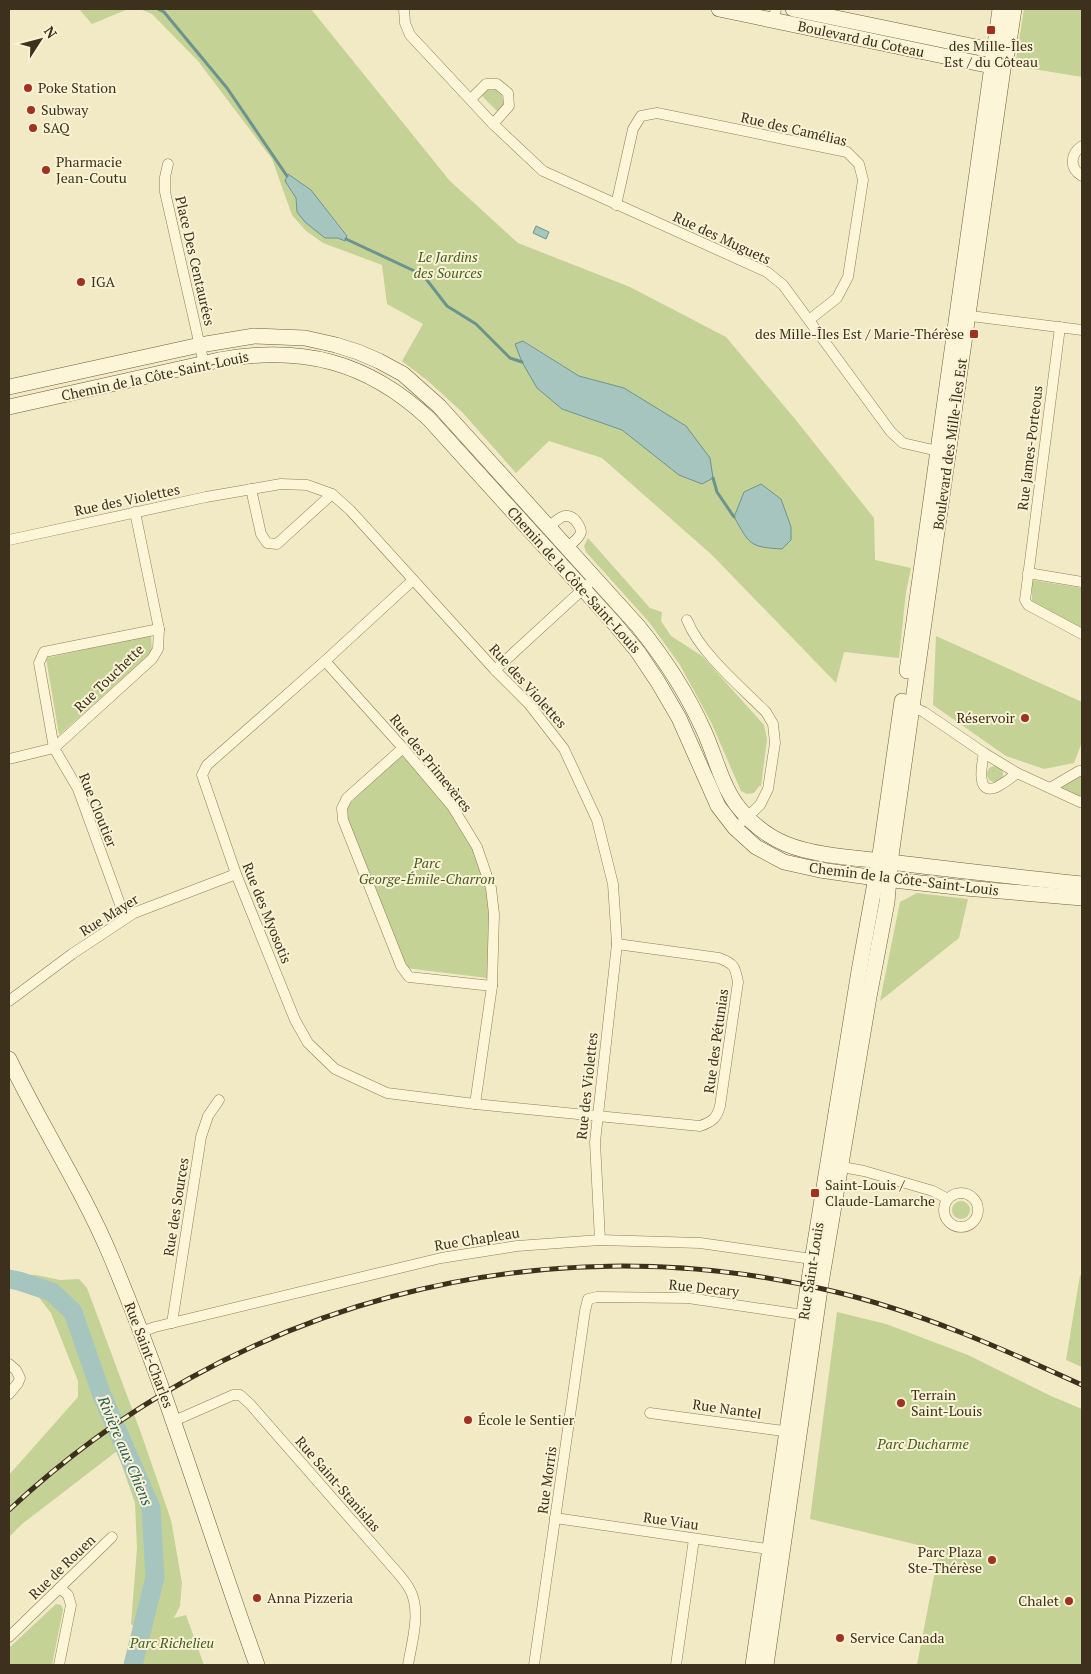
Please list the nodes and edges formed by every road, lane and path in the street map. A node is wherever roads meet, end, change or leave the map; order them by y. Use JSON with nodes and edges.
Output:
{"nodes":[{"id":1,"x":404,"y":9,"type":"edge"},
{"id":2,"x":719,"y":9,"type":"edge"},
{"id":3,"x":793,"y":9,"type":"edge"},
{"id":4,"x":1000,"y":9,"type":"edge"},
{"id":5,"x":1014,"y":9,"type":"edge"},
{"id":6,"x":774,"y":14,"type":"edge"},
{"id":7,"x":999,"y":60,"type":"junction"},
{"id":8,"x":471,"y":99,"type":"junction"},
{"id":9,"x":493,"y":124,"type":"junction"},
{"id":10,"x":1082,"y":146,"type":"edge"},
{"id":11,"x":168,"y":164,"type":"dead end"},
{"id":12,"x":1082,"y":176,"type":"edge"},
{"id":13,"x":616,"y":205,"type":"junction"},
{"id":14,"x":962,"y":315,"type":"junction"},
{"id":15,"x":809,"y":320,"type":"junction"},
{"id":16,"x":1060,"y":327,"type":"junction"},
{"id":17,"x":1082,"y":330,"type":"edge"},
{"id":18,"x":200,"y":345,"type":"junction"},
{"id":19,"x":336,"y":345,"type":"junction"},
{"id":20,"x":332,"y":362,"type":"junction"},
{"id":21,"x":204,"y":364,"type":"junction"},
{"id":22,"x":62,"y":376,"type":"junction"},
{"id":23,"x":9,"y":387,"type":"edge"},
{"id":24,"x":66,"y":394,"type":"junction"},
{"id":25,"x":9,"y":407,"type":"edge"},
{"id":26,"x":943,"y":452,"type":"junction"},
{"id":27,"x":251,"y":489,"type":"junction"},
{"id":28,"x":332,"y":494,"type":"junction"},
{"id":29,"x":136,"y":512,"type":"junction"},
{"id":30,"x":549,"y":527,"type":"junction"},
{"id":31,"x":9,"y":540,"type":"edge"},
{"id":32,"x":568,"y":547,"type":"junction"},
{"id":33,"x":1028,"y":573,"type":"junction"},
{"id":34,"x":595,"y":578,"type":"junction"},
{"id":35,"x":413,"y":580,"type":"junction"},
{"id":36,"x":1082,"y":582,"type":"edge"},
{"id":37,"x":583,"y":589,"type":"junction"},
{"id":38,"x":687,"y":620,"type":"dead end"},
{"id":39,"x":159,"y":629,"type":"junction"},
{"id":40,"x":1082,"y":634,"type":"edge"},
{"id":41,"x":325,"y":661,"type":"junction"},
{"id":42,"x":495,"y":670,"type":"junction"},
{"id":43,"x":907,"y":707,"type":"junction"},
{"id":44,"x":54,"y":748,"type":"junction"},
{"id":45,"x":403,"y":748,"type":"junction"},
{"id":46,"x":984,"y":753,"type":"junction"},
{"id":47,"x":9,"y":759,"type":"edge"},
{"id":48,"x":1082,"y":771,"type":"edge"},
{"id":49,"x":1017,"y":773,"type":"junction"},
{"id":50,"x":1050,"y":788,"type":"junction"},
{"id":51,"x":1082,"y":801,"type":"edge"},
{"id":52,"x":748,"y":817,"type":"junction"},
{"id":53,"x":735,"y":828,"type":"junction"},
{"id":54,"x":885,"y":862,"type":"junction"},
{"id":55,"x":236,"y":874,"type":"junction"},
{"id":56,"x":883,"y":879,"type":"junction"},
{"id":57,"x":1082,"y":884,"type":"edge"},
{"id":58,"x":1082,"y":898,"type":"edge"},
{"id":59,"x":127,"y":918,"type":"junction"},
{"id":60,"x":617,"y":944,"type":"junction"},
{"id":61,"x":492,"y":986,"type":"junction"},
{"id":62,"x":9,"y":1001,"type":"edge"},
{"id":63,"x":9,"y":1059,"type":"edge"},
{"id":64,"x":219,"y":1100,"type":"dead end"},
{"id":65,"x":475,"y":1104,"type":"junction"},
{"id":66,"x":597,"y":1116,"type":"junction"},
{"id":67,"x":834,"y":1166,"type":"junction"},
{"id":68,"x":948,"y":1199,"type":"dead end"},
{"id":69,"x":600,"y":1240,"type":"junction"},
{"id":70,"x":818,"y":1260,"type":"junction"},
{"id":71,"x":588,"y":1299,"type":"joint"},
{"id":72,"x":810,"y":1316,"type":"junction"},
{"id":73,"x":172,"y":1323,"type":"junction"},
{"id":74,"x":141,"y":1332,"type":"junction"},
{"id":75,"x":9,"y":1364,"type":"edge"},
{"id":76,"x":9,"y":1394,"type":"edge"},
{"id":77,"x":650,"y":1413,"type":"dead end"},
{"id":78,"x":174,"y":1421,"type":"junction"},
{"id":79,"x":793,"y":1433,"type":"junction"},
{"id":80,"x":555,"y":1518,"type":"junction"},
{"id":81,"x":112,"y":1537,"type":"dead end"},
{"id":82,"x":694,"y":1539,"type":"junction"},
{"id":83,"x":776,"y":1550,"type":"junction"},
{"id":84,"x":60,"y":1588,"type":"junction"},
{"id":85,"x":9,"y":1637,"type":"edge"},
{"id":86,"x":59,"y":1665,"type":"edge"},
{"id":87,"x":257,"y":1665,"type":"edge"},
{"id":88,"x":408,"y":1665,"type":"edge"},
{"id":89,"x":534,"y":1665,"type":"edge"},
{"id":90,"x":676,"y":1665,"type":"edge"},
{"id":91,"x":753,"y":1665,"type":"edge"},
{"id":92,"x":766,"y":1665,"type":"edge"}],
"edges":[{"from":1,"to":8,"type":"street","name":"Rue des Muguets"},
{"from":2,"to":6,"type":"street","name":"Boulevard du Coteau"},
{"from":3,"to":7,"type":"street","name":"Boulevard du Coteau"},
{"from":4,"to":7,"type":"street","name":"Boulevard des Mille-Îles Est"},
{"from":5,"to":7,"type":"street","name":"Boulevard des Mille-Îles Est"},
{"from":6,"to":7,"type":"street","name":"Boulevard du Coteau"},
{"from":7,"to":14,"type":"street","name":"Boulevard des Mille-Îles Est"},
{"from":8,"to":9,"type":"street","name":"Rue des Muguets"},
{"from":8,"to":9,"type":"street"},
{"from":9,"to":13,"type":"street","name":"Rue des Muguets"},
{"from":10,"to":12,"type":"street"},
{"from":11,"to":18,"type":"street","name":"Place Des Centaurées"},
{"from":13,"to":15,"type":"street","name":"Rue des Muguets"},
{"from":13,"to":15,"type":"street","name":"Rue des Camélias"},
{"from":14,"to":16,"type":"street"},
{"from":14,"to":26,"type":"street","name":"Boulevard des Mille-Îles Est"},
{"from":15,"to":26,"type":"street","name":"Rue des Muguets"},
{"from":16,"to":17,"type":"street"},
{"from":16,"to":33,"type":"street","name":"Rue James-Porteous"},
{"from":18,"to":19,"type":"street","name":"Chemin de la Côte-Saint-Louis"},
{"from":18,"to":21,"type":"street","name":"Place Des Centaurées"},
{"from":18,"to":22,"type":"street","name":"Chemin de la Côte-Saint-Louis"},
{"from":19,"to":20,"type":"street"},
{"from":19,"to":30,"type":"street","name":"Chemin de la Côte-Saint-Louis"},
{"from":20,"to":21,"type":"street","name":"Chemin de la Côte-Saint-Louis"},
{"from":20,"to":37,"type":"street","name":"Chemin de la Côte-Saint-Louis"},
{"from":21,"to":24,"type":"street","name":"Chemin de la Côte-Saint-Louis"},
{"from":22,"to":23,"type":"street","name":"Chemin de la Côte-Saint-Louis"},
{"from":22,"to":24,"type":"street"},
{"from":24,"to":25,"type":"street","name":"Chemin de la Côte-Saint-Louis"},
{"from":26,"to":43,"type":"street","name":"Boulevard des Mille-Îles Est"},
{"from":27,"to":28,"type":"street","name":"Rue des Violettes"},
{"from":27,"to":28,"type":"street"},
{"from":27,"to":29,"type":"street","name":"Rue des Violettes"},
{"from":28,"to":35,"type":"street","name":"Rue des Violettes"},
{"from":29,"to":31,"type":"street","name":"Rue des Violettes"},
{"from":29,"to":39,"type":"street","name":"Rue Touchette"},
{"from":30,"to":32,"type":"street","name":"Chemin de la Côte-Saint-Louis"},
{"from":30,"to":32,"type":"street","name":"Chemin de la Côte-Saint-Louis"},
{"from":32,"to":34,"type":"street","name":"Chemin de la Côte-Saint-Louis"},
{"from":33,"to":36,"type":"street"},
{"from":33,"to":40,"type":"street","name":"Rue James-Porteous"},
{"from":34,"to":37,"type":"street"},
{"from":34,"to":52,"type":"street","name":"Chemin de la Côte-Saint-Louis"},
{"from":35,"to":41,"type":"street","name":"Rue des Myosotis"},
{"from":35,"to":42,"type":"street","name":"Rue des Violettes"},
{"from":37,"to":42,"type":"street"},
{"from":37,"to":53,"type":"street","name":"Chemin de la Côte-Saint-Louis"},
{"from":38,"to":52,"type":"street"},
{"from":39,"to":44,"type":"street","name":"Rue Touchette"},
{"from":39,"to":44,"type":"street","name":"Rue Cloutier"},
{"from":41,"to":45,"type":"street","name":"Rue des Primevères"},
{"from":41,"to":55,"type":"street","name":"Rue des Myosotis"},
{"from":42,"to":60,"type":"street","name":"Rue des Violettes"},
{"from":43,"to":46,"type":"street"},
{"from":43,"to":54,"type":"street","name":"Boulevard des Mille-Îles Est"},
{"from":44,"to":47,"type":"street","name":"Rue Touchette"},
{"from":44,"to":59,"type":"street","name":"Rue Cloutier"},
{"from":45,"to":61,"type":"street","name":"Rue des Primevères"},
{"from":45,"to":61,"type":"street"},
{"from":46,"to":49,"type":"street"},
{"from":46,"to":49,"type":"street"},
{"from":48,"to":50,"type":"street"},
{"from":49,"to":50,"type":"street"},
{"from":50,"to":51,"type":"street"},
{"from":52,"to":53,"type":"street"},
{"from":52,"to":54,"type":"street","name":"Chemin de la Côte-Saint-Louis"},
{"from":53,"to":56,"type":"street","name":"Chemin de la Côte-Saint-Louis"},
{"from":54,"to":56,"type":"street","name":"Boulevard des Mille-Îles Est"},
{"from":54,"to":57,"type":"street","name":"Chemin de la Côte-Saint-Louis"},
{"from":55,"to":59,"type":"street","name":"Rue Mayer"},
{"from":55,"to":65,"type":"street","name":"Rue des Myosotis"},
{"from":56,"to":58,"type":"street","name":"Chemin de la Côte-Saint-Louis"},
{"from":56,"to":67,"type":"street","name":"Rue Saint-Louis"},
{"from":59,"to":62,"type":"street","name":"Rue Mayer"},
{"from":60,"to":66,"type":"street","name":"Rue des Violettes"},
{"from":60,"to":66,"type":"street","name":"Rue des Pétunias"},
{"from":61,"to":65,"type":"street","name":"Rue des Primevères"},
{"from":63,"to":74,"type":"street","name":"Rue Saint-Charles"},
{"from":64,"to":73,"type":"street","name":"Rue des Sources"},
{"from":65,"to":66,"type":"street","name":"Rue des Myosotis"},
{"from":66,"to":69,"type":"street","name":"Rue des Violettes"},
{"from":67,"to":68,"type":"street"},
{"from":67,"to":70,"type":"street","name":"Rue Saint-Louis"},
{"from":69,"to":70,"type":"street","name":"Rue Chapleau"},
{"from":69,"to":73,"type":"street","name":"Rue Chapleau"},
{"from":70,"to":72,"type":"street","name":"Rue Saint-Louis"},
{"from":71,"to":72,"type":"street","name":"Rue Decary"},
{"from":71,"to":80,"type":"street","name":"Rue Morris"},
{"from":72,"to":79,"type":"street","name":"Rue Saint-Louis"},
{"from":73,"to":74,"type":"street","name":"Rue Chapleau"},
{"from":74,"to":78,"type":"street","name":"Rue Saint-Charles"},
{"from":75,"to":76,"type":"street"},
{"from":77,"to":79,"type":"street","name":"Rue Nantel"},
{"from":78,"to":87,"type":"street","name":"Rue Saint-Charles"},
{"from":78,"to":88,"type":"street","name":"Rue Saint-Stanislas"},
{"from":79,"to":83,"type":"street","name":"Rue Saint-Louis"},
{"from":80,"to":82,"type":"street","name":"Rue Viau"},
{"from":80,"to":89,"type":"street","name":"Rue Morris"},
{"from":81,"to":84,"type":"street","name":"Rue de Rouen"},
{"from":82,"to":83,"type":"street","name":"Rue Viau"},
{"from":82,"to":90,"type":"street"},
{"from":83,"to":91,"type":"street","name":"Rue Saint-Louis"},
{"from":83,"to":92,"type":"street","name":"Rue Saint-Louis"},
{"from":84,"to":85,"type":"street","name":"Rue de Rouen"},
{"from":84,"to":86,"type":"street"}]}
